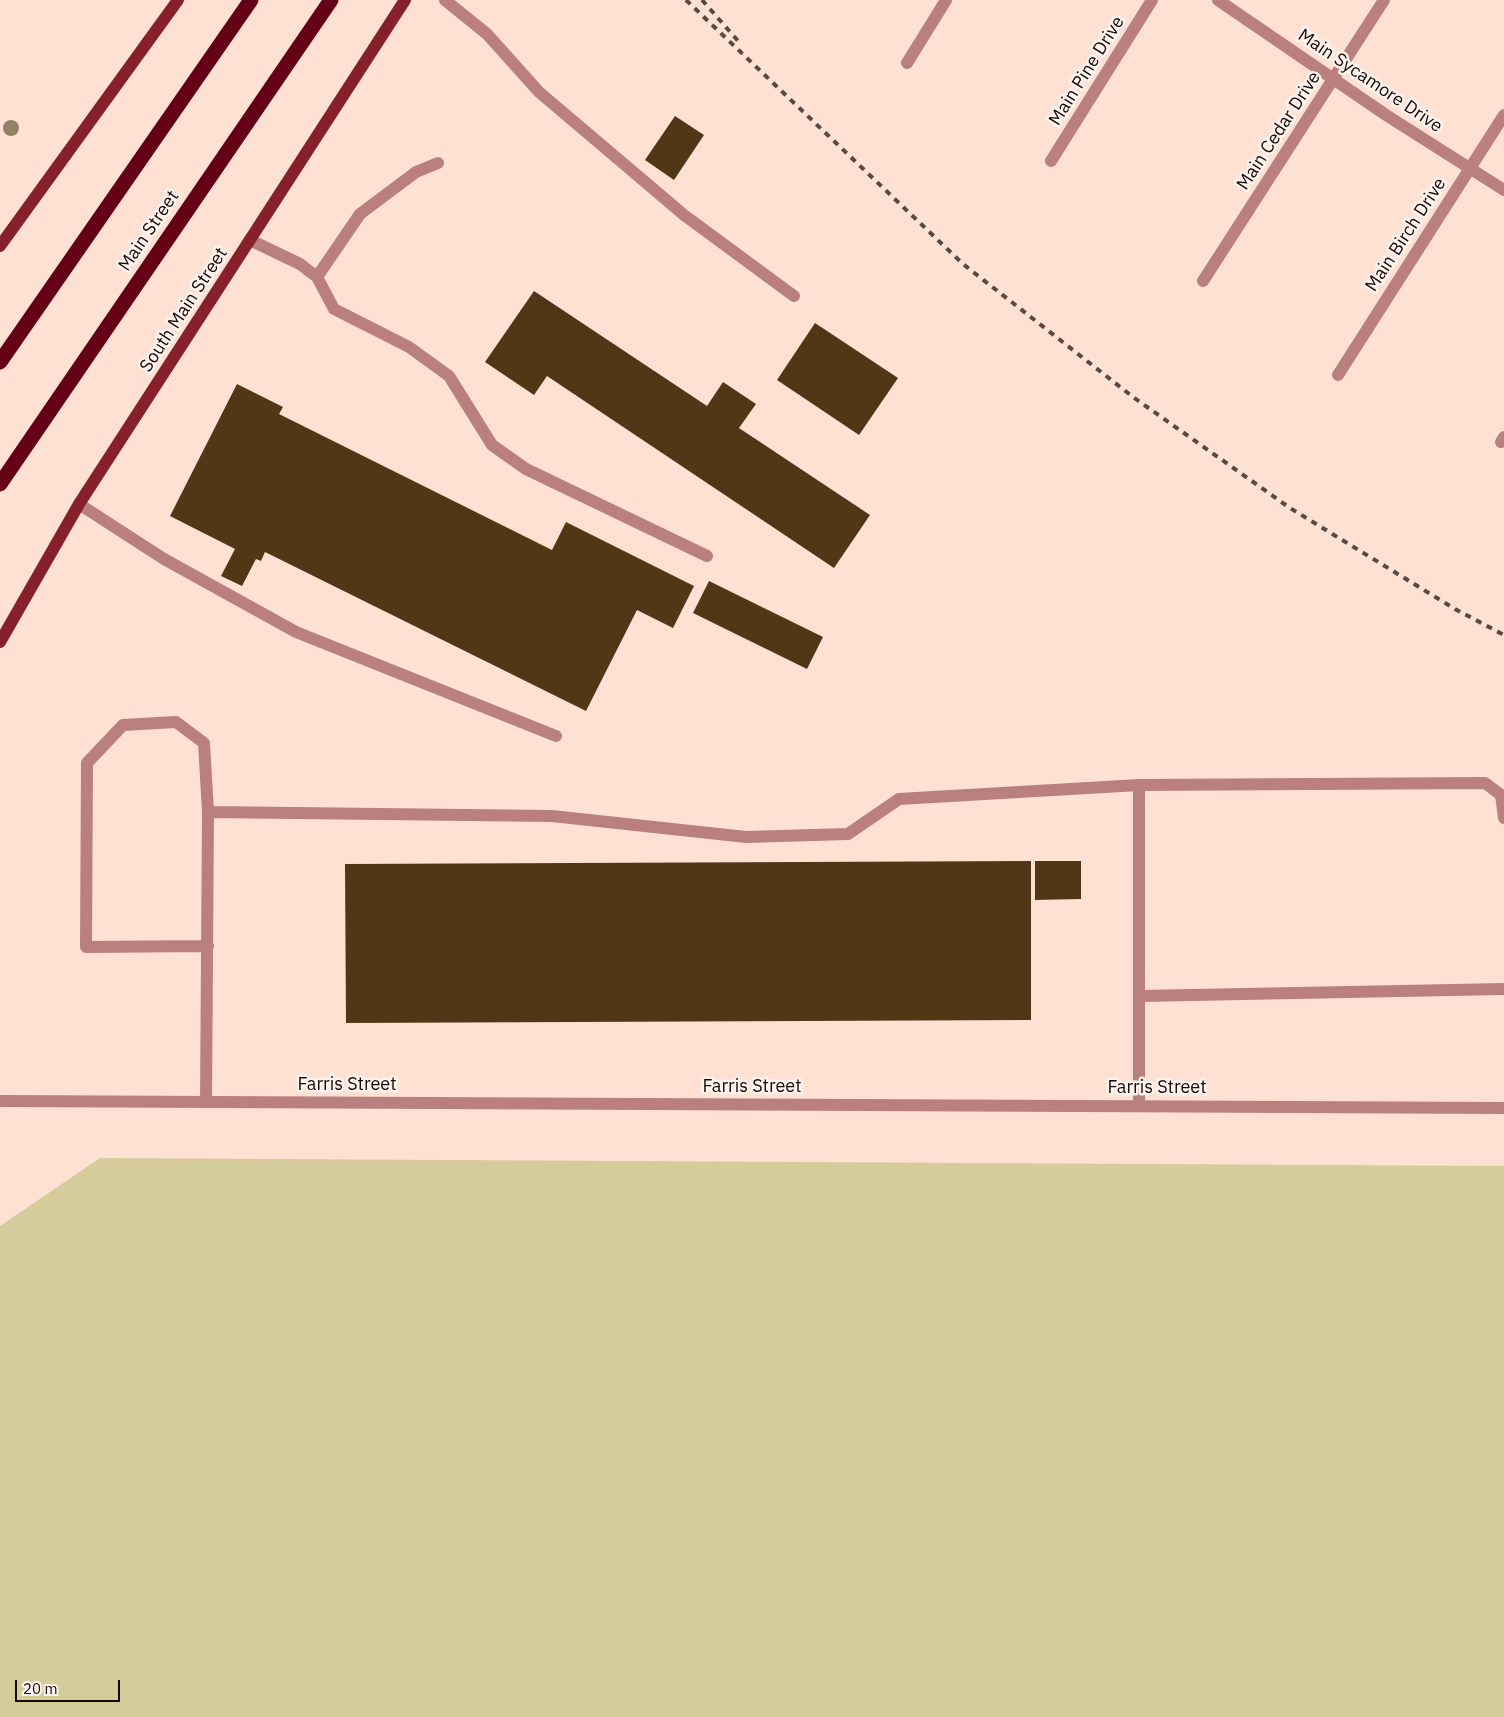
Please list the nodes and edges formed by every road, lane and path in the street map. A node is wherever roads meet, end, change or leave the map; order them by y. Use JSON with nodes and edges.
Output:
{"nodes":[{"id":1,"x":178,"y":0,"type":"edge"},
{"id":2,"x":251,"y":0,"type":"edge"},
{"id":3,"x":331,"y":0,"type":"edge"},
{"id":4,"x":405,"y":0,"type":"edge"},
{"id":5,"x":445,"y":0,"type":"edge"},
{"id":6,"x":946,"y":0,"type":"edge"},
{"id":7,"x":1152,"y":0,"type":"edge"},
{"id":8,"x":1218,"y":0,"type":"edge"},
{"id":9,"x":1384,"y":0,"type":"edge"},
{"id":10,"x":907,"y":63,"type":"dead end"},
{"id":11,"x":1333,"y":79,"type":"junction"},
{"id":12,"x":1504,"y":115,"type":"edge"},
{"id":13,"x":1051,"y":160,"type":"dead end"},
{"id":14,"x":438,"y":163,"type":"dead end"},
{"id":15,"x":1470,"y":168,"type":"junction"},
{"id":16,"x":1504,"y":190,"type":"edge"},
{"id":17,"x":250,"y":240,"type":"junction"},
{"id":18,"x":0,"y":246,"type":"edge"},
{"id":19,"x":317,"y":277,"type":"junction"},
{"id":20,"x":1203,"y":281,"type":"dead end"},
{"id":21,"x":794,"y":296,"type":"dead end"},
{"id":22,"x":0,"y":362,"type":"edge"},
{"id":23,"x":1338,"y":375,"type":"dead end"},
{"id":24,"x":0,"y":484,"type":"edge"},
{"id":25,"x":79,"y":504,"type":"junction"},
{"id":26,"x":707,"y":556,"type":"dead end"},
{"id":27,"x":0,"y":642,"type":"edge"},
{"id":28,"x":556,"y":736,"type":"dead end"},
{"id":29,"x":1139,"y":786,"type":"junction"},
{"id":30,"x":208,"y":812,"type":"junction"},
{"id":31,"x":1504,"y":818,"type":"edge"},
{"id":32,"x":208,"y":946,"type":"junction"},
{"id":33,"x":1504,"y":989,"type":"edge"},
{"id":34,"x":1140,"y":996,"type":"junction"},
{"id":35,"x":0,"y":1101,"type":"edge"},
{"id":36,"x":206,"y":1102,"type":"junction"},
{"id":37,"x":1139,"y":1106,"type":"junction"},
{"id":38,"x":1504,"y":1108,"type":"edge"}],
"edges":[{"from":1,"to":18,"type":"main road"},
{"from":2,"to":22,"type":"highway"},
{"from":3,"to":24,"type":"highway","name":"Main Street"},
{"from":4,"to":17,"type":"main road","name":"South Main Street"},
{"from":5,"to":21,"type":"lane"},
{"from":6,"to":10,"type":"lane"},
{"from":7,"to":13,"type":"lane","name":"Main Pine Drive"},
{"from":8,"to":11,"type":"lane","name":"Main Sycamore Drive"},
{"from":9,"to":11,"type":"lane","name":"Main Cedar Drive"},
{"from":11,"to":15,"type":"lane","name":"Main Sycamore Drive"},
{"from":11,"to":20,"type":"lane","name":"Main Cedar Drive"},
{"from":12,"to":15,"type":"lane","name":"Main Birch Drive"},
{"from":14,"to":19,"type":"lane"},
{"from":15,"to":16,"type":"lane","name":"Main Sycamore Drive"},
{"from":15,"to":23,"type":"lane","name":"Main Birch Drive"},
{"from":17,"to":19,"type":"lane"},
{"from":17,"to":25,"type":"main road","name":"South Main Street"},
{"from":19,"to":26,"type":"lane"},
{"from":25,"to":27,"type":"main road","name":"South Main Street"},
{"from":25,"to":28,"type":"lane"},
{"from":29,"to":30,"type":"lane"},
{"from":29,"to":31,"type":"lane"},
{"from":29,"to":34,"type":"lane"},
{"from":30,"to":32,"type":"lane"},
{"from":30,"to":32,"type":"lane"},
{"from":32,"to":36,"type":"lane"},
{"from":33,"to":34,"type":"lane"},
{"from":34,"to":37,"type":"lane"},
{"from":35,"to":36,"type":"lane","name":"Farris Street"},
{"from":36,"to":37,"type":"lane","name":"Farris Street"},
{"from":37,"to":38,"type":"lane","name":"Farris Street"}]}
